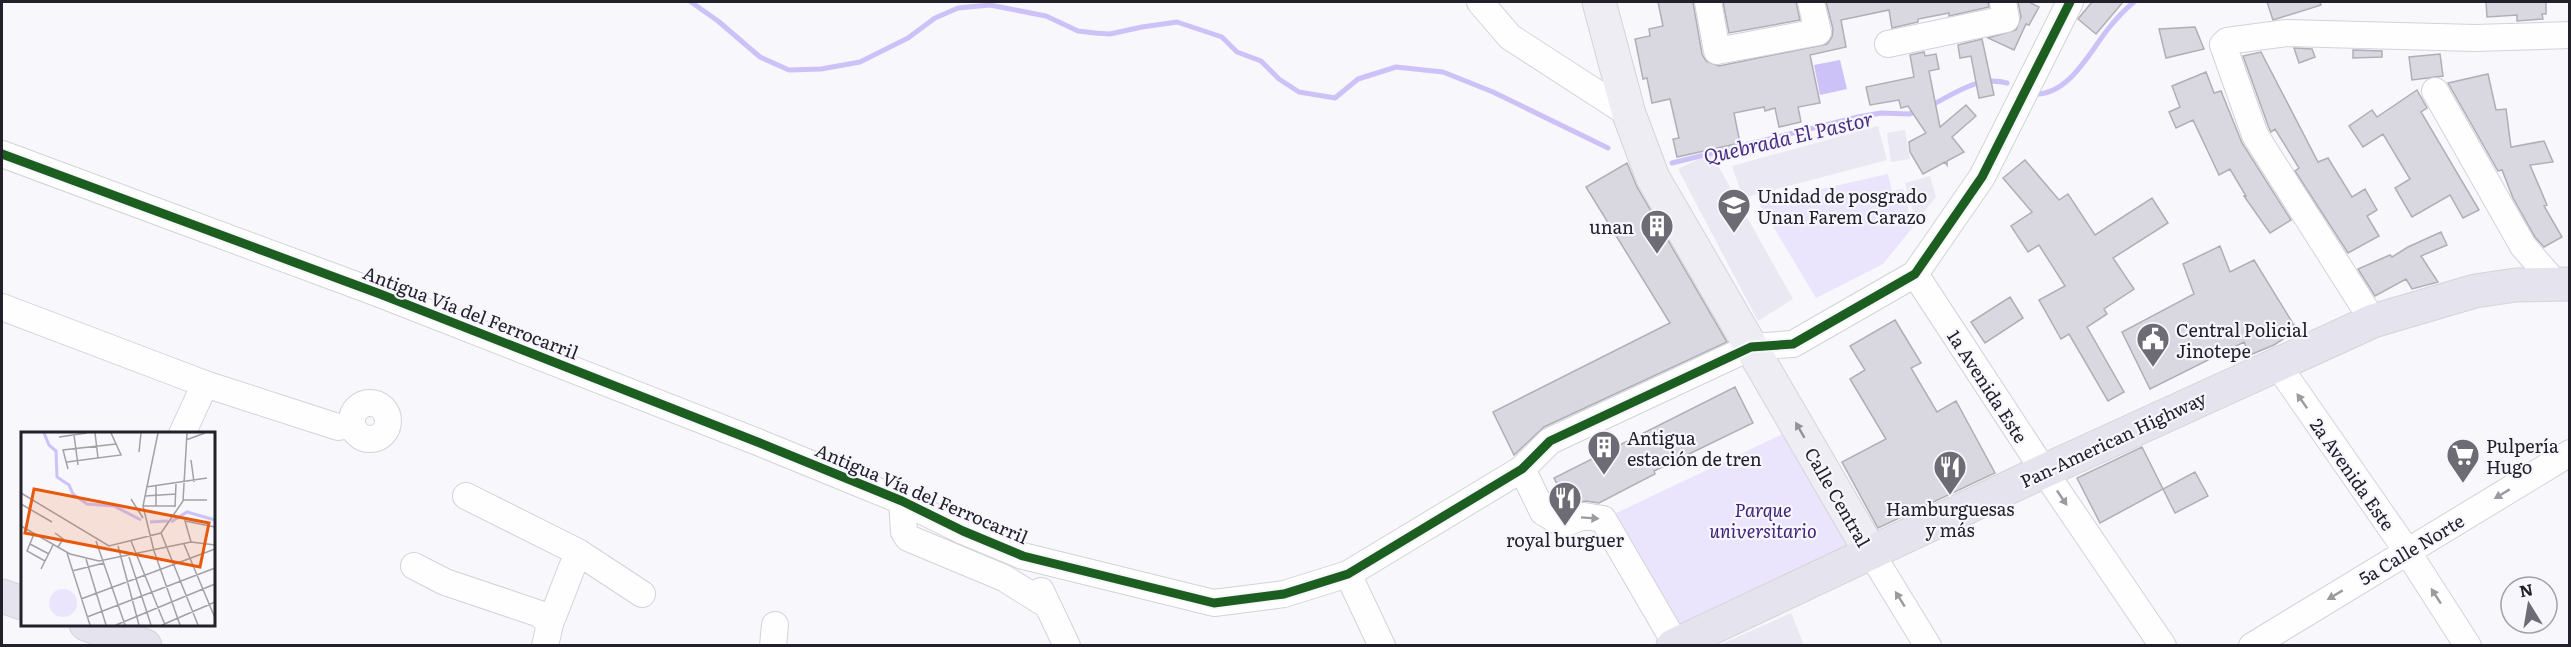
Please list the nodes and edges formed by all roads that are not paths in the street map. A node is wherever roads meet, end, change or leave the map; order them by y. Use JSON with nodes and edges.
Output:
{"nodes":[{"id":1,"x":1480,"y":2,"type":"edge"},
{"id":2,"x":1599,"y":2,"type":"edge"},
{"id":3,"x":1707,"y":2,"type":"edge"},
{"id":4,"x":1811,"y":2,"type":"edge"},
{"id":5,"x":2003,"y":2,"type":"edge"},
{"id":6,"x":2070,"y":2,"type":"edge"},
{"id":7,"x":2570,"y":35,"type":"edge"},
{"id":8,"x":1888,"y":44,"type":"dead end"},
{"id":9,"x":2435,"y":91,"type":"dead end"},
{"id":10,"x":1629,"y":114,"type":"junction"},
{"id":11,"x":2,"y":154,"type":"edge"},
{"id":12,"x":1915,"y":274,"type":"junction"},
{"id":13,"x":2562,"y":284,"type":"edge"},
{"id":14,"x":2,"y":308,"type":"edge"},
{"id":15,"x":2373,"y":321,"type":"junction"},
{"id":16,"x":1751,"y":346,"type":"junction"},
{"id":17,"x":2277,"y":364,"type":"junction"},
{"id":18,"x":205,"y":384,"type":"junction"},
{"id":19,"x":351,"y":425,"type":"dead end"},
{"id":20,"x":183,"y":432,"type":"edge"},
{"id":21,"x":2570,"y":453,"type":"edge"},
{"id":22,"x":1522,"y":469,"type":"junction"},
{"id":23,"x":2044,"y":471,"type":"junction"},
{"id":24,"x":466,"y":496,"type":"dead end"},
{"id":25,"x":902,"y":501,"type":"junction"},
{"id":26,"x":2407,"y":551,"type":"junction"},
{"id":27,"x":578,"y":552,"type":"junction"},
{"id":28,"x":1871,"y":554,"type":"junction"},
{"id":29,"x":1023,"y":556,"type":"junction"},
{"id":30,"x":414,"y":566,"type":"dead end"},
{"id":31,"x":1348,"y":574,"type":"junction"},
{"id":32,"x":642,"y":594,"type":"dead end"},
{"id":33,"x":2,"y":596,"type":"edge"},
{"id":34,"x":21,"y":603,"type":"edge"},
{"id":35,"x":1047,"y":605,"type":"junction"},
{"id":36,"x":94,"y":626,"type":"edge"},
{"id":37,"x":547,"y":635,"type":"edge"},
{"id":38,"x":135,"y":644,"type":"edge"},
{"id":39,"x":1067,"y":645,"type":"edge"},
{"id":40,"x":1382,"y":645,"type":"edge"},
{"id":41,"x":1675,"y":645,"type":"edge"},
{"id":42,"x":1928,"y":645,"type":"edge"},
{"id":43,"x":2163,"y":645,"type":"edge"},
{"id":44,"x":2252,"y":645,"type":"edge"},
{"id":45,"x":2468,"y":645,"type":"edge"}],
"edges":[{"from":1,"to":10,"type":"street"},
{"from":2,"to":10,"type":"main road","name":"Calle Central"},
{"from":3,"to":4,"type":"street"},
{"from":5,"to":8,"type":"street"},
{"from":6,"to":12,"type":"street","name":"Antigua Vía del Ferrocarril"},
{"from":7,"to":15,"type":"street"},
{"from":9,"to":13,"type":"street"},
{"from":10,"to":16,"type":"main road","name":"Calle Central"},
{"from":11,"to":25,"type":"street","name":"Antigua Vía del Ferrocarril"},
{"from":12,"to":16,"type":"street","name":"Antigua Vía del Ferrocarril"},
{"from":12,"to":23,"type":"street","name":"1a Avenida Este"},
{"from":13,"to":15,"type":"highway","name":"Pan-American Highway"},
{"from":14,"to":18,"type":"street"},
{"from":15,"to":17,"type":"highway","name":"Pan-American Highway"},
{"from":16,"to":22,"type":"street","name":"Antigua Vía del Ferrocarril"},
{"from":28,"to":16,"type":"main road","name":"Calle Central","one_way":true},
{"from":17,"to":23,"type":"highway","name":"Pan-American Highway"},
{"from":26,"to":17,"type":"street","name":"2a Avenida Este","one_way":true},
{"from":18,"to":19,"type":"street"},
{"from":18,"to":20,"type":"street"},
{"from":21,"to":26,"type":"street","name":"5a Calle Norte","one_way":true},
{"from":22,"to":31,"type":"street","name":"Antigua Vía del Ferrocarril"},
{"from":22,"to":41,"type":"street","one_way":true},
{"from":23,"to":28,"type":"highway","name":"Pan-American Highway"},
{"from":23,"to":43,"type":"street","name":"1a Avenida Este","one_way":true},
{"from":24,"to":27,"type":"street"},
{"from":25,"to":29,"type":"street","name":"Antigua Vía del Ferrocarril"},
{"from":25,"to":35,"type":"street"},
{"from":26,"to":44,"type":"street","name":"5a Calle Norte","one_way":true},
{"from":45,"to":26,"type":"street","name":"2a Avenida Este","one_way":true},
{"from":27,"to":32,"type":"street"},
{"from":27,"to":37,"type":"street"},
{"from":28,"to":41,"type":"highway","name":"Pan-American Highway"},
{"from":42,"to":28,"type":"street","name":"Calle Central","one_way":true},
{"from":29,"to":31,"type":"street","name":"Antigua Vía del Ferrocarril"},
{"from":29,"to":35,"type":"street"},
{"from":30,"to":37,"type":"street"},
{"from":31,"to":40,"type":"street"},
{"from":33,"to":34,"type":"highway"},
{"from":35,"to":39,"type":"street"},
{"from":36,"to":38,"type":"highway"}]}
